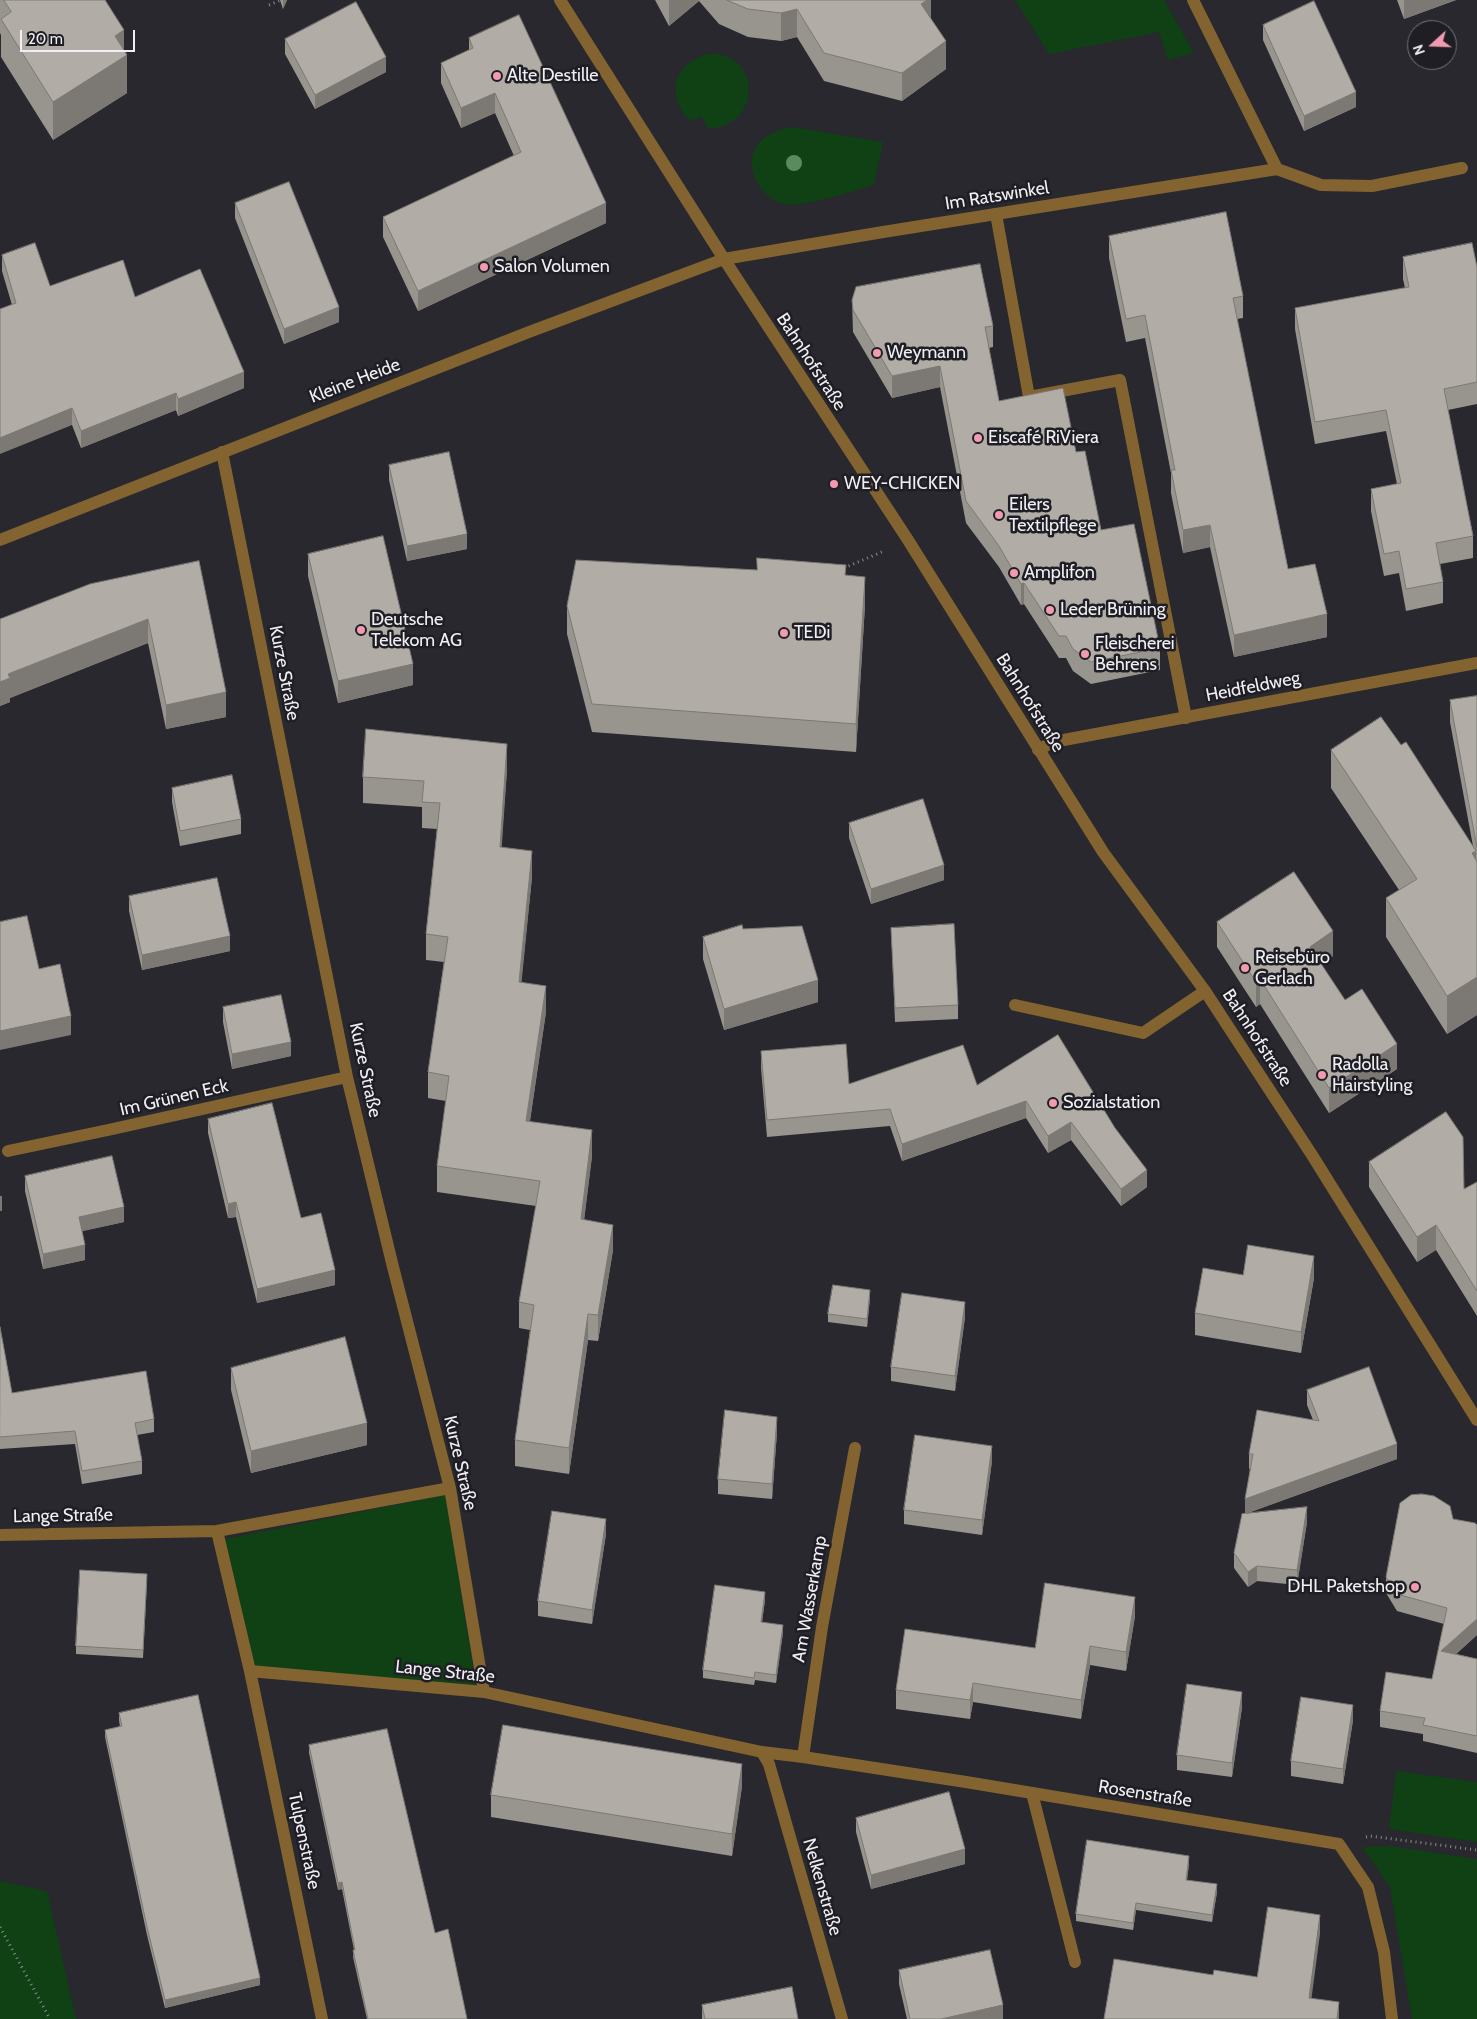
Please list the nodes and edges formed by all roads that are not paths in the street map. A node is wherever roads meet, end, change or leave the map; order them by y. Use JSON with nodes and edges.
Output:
{"nodes":[{"id":1,"x":560,"y":0,"type":"edge"},
{"id":2,"x":1193,"y":0,"type":"edge"},
{"id":3,"x":1462,"y":168,"type":"dead end"},
{"id":4,"x":1277,"y":169,"type":"junction"},
{"id":5,"x":996,"y":214,"type":"junction"},
{"id":6,"x":724,"y":260,"type":"junction"},
{"id":7,"x":222,"y":452,"type":"junction"},
{"id":8,"x":0,"y":540,"type":"edge"},
{"id":9,"x":1477,"y":663,"type":"edge"},
{"id":10,"x":1186,"y":718,"type":"junction"},
{"id":11,"x":1038,"y":750,"type":"junction"},
{"id":12,"x":1205,"y":990,"type":"junction"},
{"id":13,"x":1014,"y":1005,"type":"dead end"},
{"id":14,"x":347,"y":1077,"type":"junction"},
{"id":15,"x":8,"y":1151,"type":"dead end"},
{"id":16,"x":1477,"y":1420,"type":"edge"},
{"id":17,"x":855,"y":1448,"type":"dead end"},
{"id":18,"x":450,"y":1488,"type":"junction"},
{"id":19,"x":217,"y":1531,"type":"junction"},
{"id":20,"x":0,"y":1535,"type":"edge"},
{"id":21,"x":250,"y":1671,"type":"junction"},
{"id":22,"x":484,"y":1692,"type":"junction"},
{"id":23,"x":762,"y":1752,"type":"junction"},
{"id":24,"x":803,"y":1757,"type":"junction"},
{"id":25,"x":1032,"y":1793,"type":"junction"},
{"id":26,"x":1075,"y":1962,"type":"dead end"},
{"id":27,"x":322,"y":2019,"type":"edge"},
{"id":28,"x":842,"y":2019,"type":"edge"},
{"id":29,"x":1392,"y":2019,"type":"edge"}],
"edges":[{"from":1,"to":6,"type":"street","name":"Bahnhofstraße"},
{"from":2,"to":4,"type":"street"},
{"from":3,"to":4,"type":"street","name":"Im Ratswinkel"},
{"from":4,"to":5,"type":"street","name":"Im Ratswinkel"},
{"from":5,"to":6,"type":"street","name":"Im Ratswinkel"},
{"from":5,"to":10,"type":"street"},
{"from":6,"to":7,"type":"street","name":"Kleine Heide"},
{"from":6,"to":11,"type":"street","name":"Bahnhofstraße"},
{"from":7,"to":8,"type":"street","name":"Kleine Heide"},
{"from":7,"to":14,"type":"street","name":"Kurze Straße"},
{"from":9,"to":10,"type":"street","name":"Heidfeldweg"},
{"from":10,"to":11,"type":"street","name":"Heidfeldweg"},
{"from":11,"to":12,"type":"street","name":"Bahnhofstraße"},
{"from":12,"to":13,"type":"street"},
{"from":12,"to":16,"type":"street","name":"Bahnhofstraße"},
{"from":14,"to":15,"type":"street","name":"Im Grünen Eck"},
{"from":14,"to":18,"type":"street","name":"Kurze Straße"},
{"from":17,"to":24,"type":"street","name":"Am Wasserkamp"},
{"from":18,"to":19,"type":"street","name":"Lange Straße"},
{"from":18,"to":22,"type":"street","name":"Kurze Straße"},
{"from":19,"to":20,"type":"street","name":"Lange Straße"},
{"from":19,"to":21,"type":"street"},
{"from":21,"to":22,"type":"street","name":"Lange Straße"},
{"from":21,"to":27,"type":"street","name":"Tulpenstraße"},
{"from":22,"to":23,"type":"street","name":"Lange Straße"},
{"from":23,"to":24,"type":"street","name":"Rosenstraße"},
{"from":23,"to":28,"type":"street","name":"Nelkenstraße"},
{"from":24,"to":25,"type":"street","name":"Rosenstraße"},
{"from":25,"to":26,"type":"street"},
{"from":25,"to":29,"type":"street","name":"Rosenstraße"}]}
